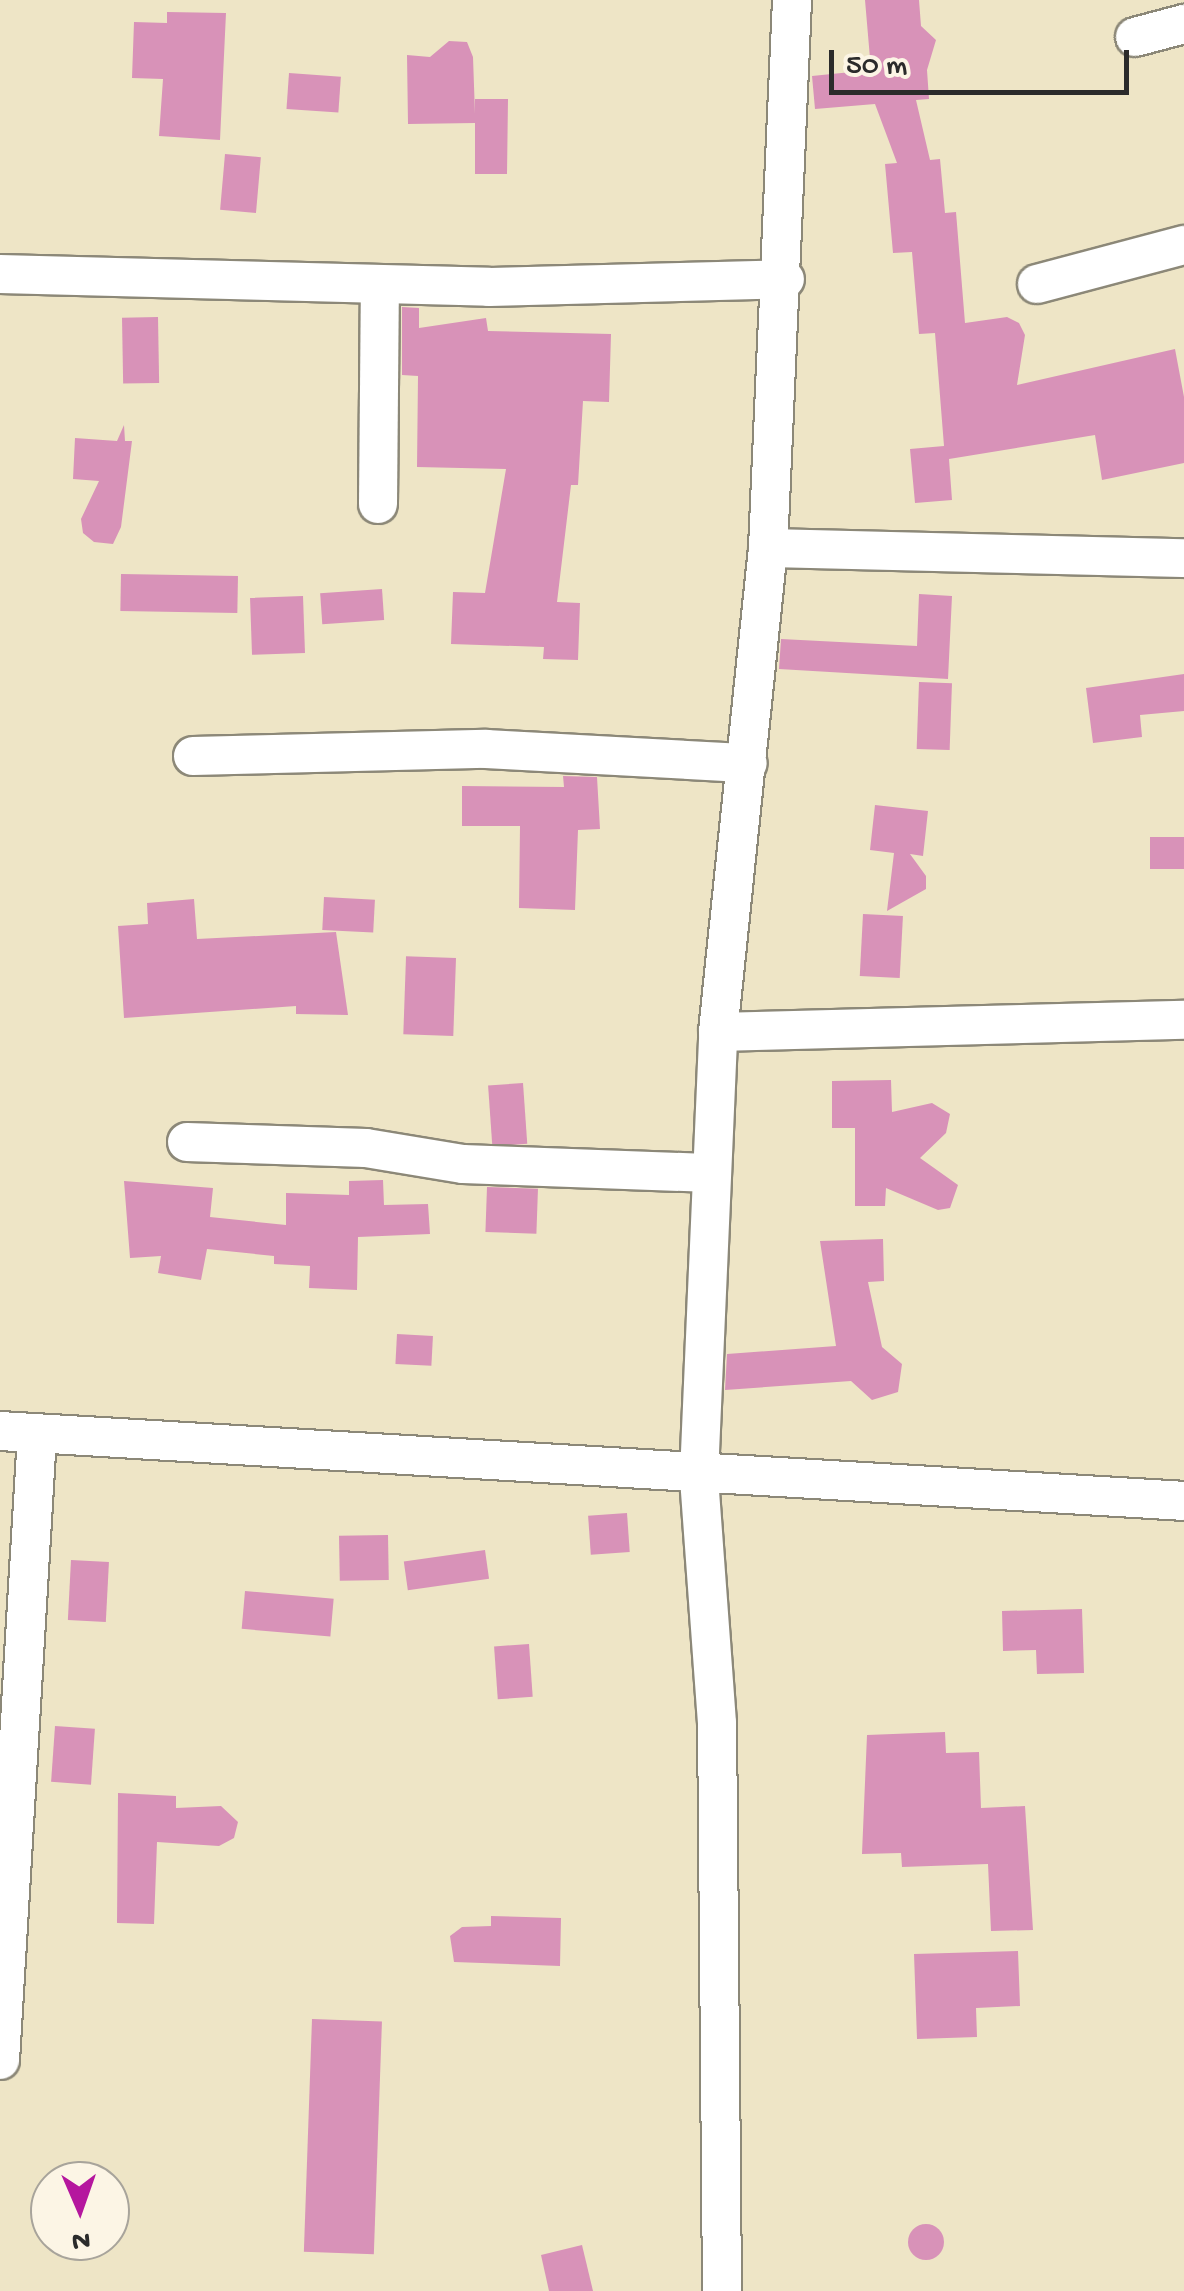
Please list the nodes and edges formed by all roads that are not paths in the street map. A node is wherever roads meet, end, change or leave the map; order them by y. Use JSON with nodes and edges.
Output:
{"nodes":[{"id":1,"x":792,"y":0,"type":"edge"},
{"id":2,"x":1184,"y":24,"type":"edge"},
{"id":3,"x":1134,"y":36,"type":"dead end"},
{"id":4,"x":1184,"y":245,"type":"edge"},
{"id":5,"x":0,"y":274,"type":"edge"},
{"id":6,"x":785,"y":280,"type":"junction"},
{"id":7,"x":1036,"y":284,"type":"dead end"},
{"id":8,"x":380,"y":285,"type":"junction"},
{"id":9,"x":378,"y":504,"type":"dead end"},
{"id":10,"x":768,"y":548,"type":"junction"},
{"id":11,"x":1184,"y":558,"type":"edge"},
{"id":12,"x":193,"y":756,"type":"dead end"},
{"id":13,"x":748,"y":763,"type":"junction"},
{"id":14,"x":1184,"y":1020,"type":"edge"},
{"id":15,"x":718,"y":1032,"type":"junction"},
{"id":16,"x":186,"y":1142,"type":"dead end"},
{"id":17,"x":712,"y":1174,"type":"junction"},
{"id":18,"x":19,"y":1433,"type":"edge"},
{"id":19,"x":699,"y":1475,"type":"junction"},
{"id":20,"x":1184,"y":1501,"type":"edge"},
{"id":21,"x":0,"y":2060,"type":"edge"},
{"id":22,"x":722,"y":2291,"type":"edge"}],
"edges":[{"from":1,"to":6,"type":"street"},
{"from":2,"to":3,"type":"street"},
{"from":4,"to":7,"type":"street"},
{"from":5,"to":8,"type":"street"},
{"from":6,"to":8,"type":"street"},
{"from":6,"to":10,"type":"street"},
{"from":8,"to":9,"type":"street"},
{"from":10,"to":11,"type":"street"},
{"from":10,"to":13,"type":"street"},
{"from":12,"to":13,"type":"street"},
{"from":13,"to":15,"type":"street"},
{"from":14,"to":15,"type":"street"},
{"from":15,"to":17,"type":"street"},
{"from":16,"to":17,"type":"street"},
{"from":17,"to":19,"type":"street"},
{"from":18,"to":19,"type":"street"},
{"from":18,"to":21,"type":"street"},
{"from":19,"to":20,"type":"street"},
{"from":19,"to":22,"type":"street"}]}
